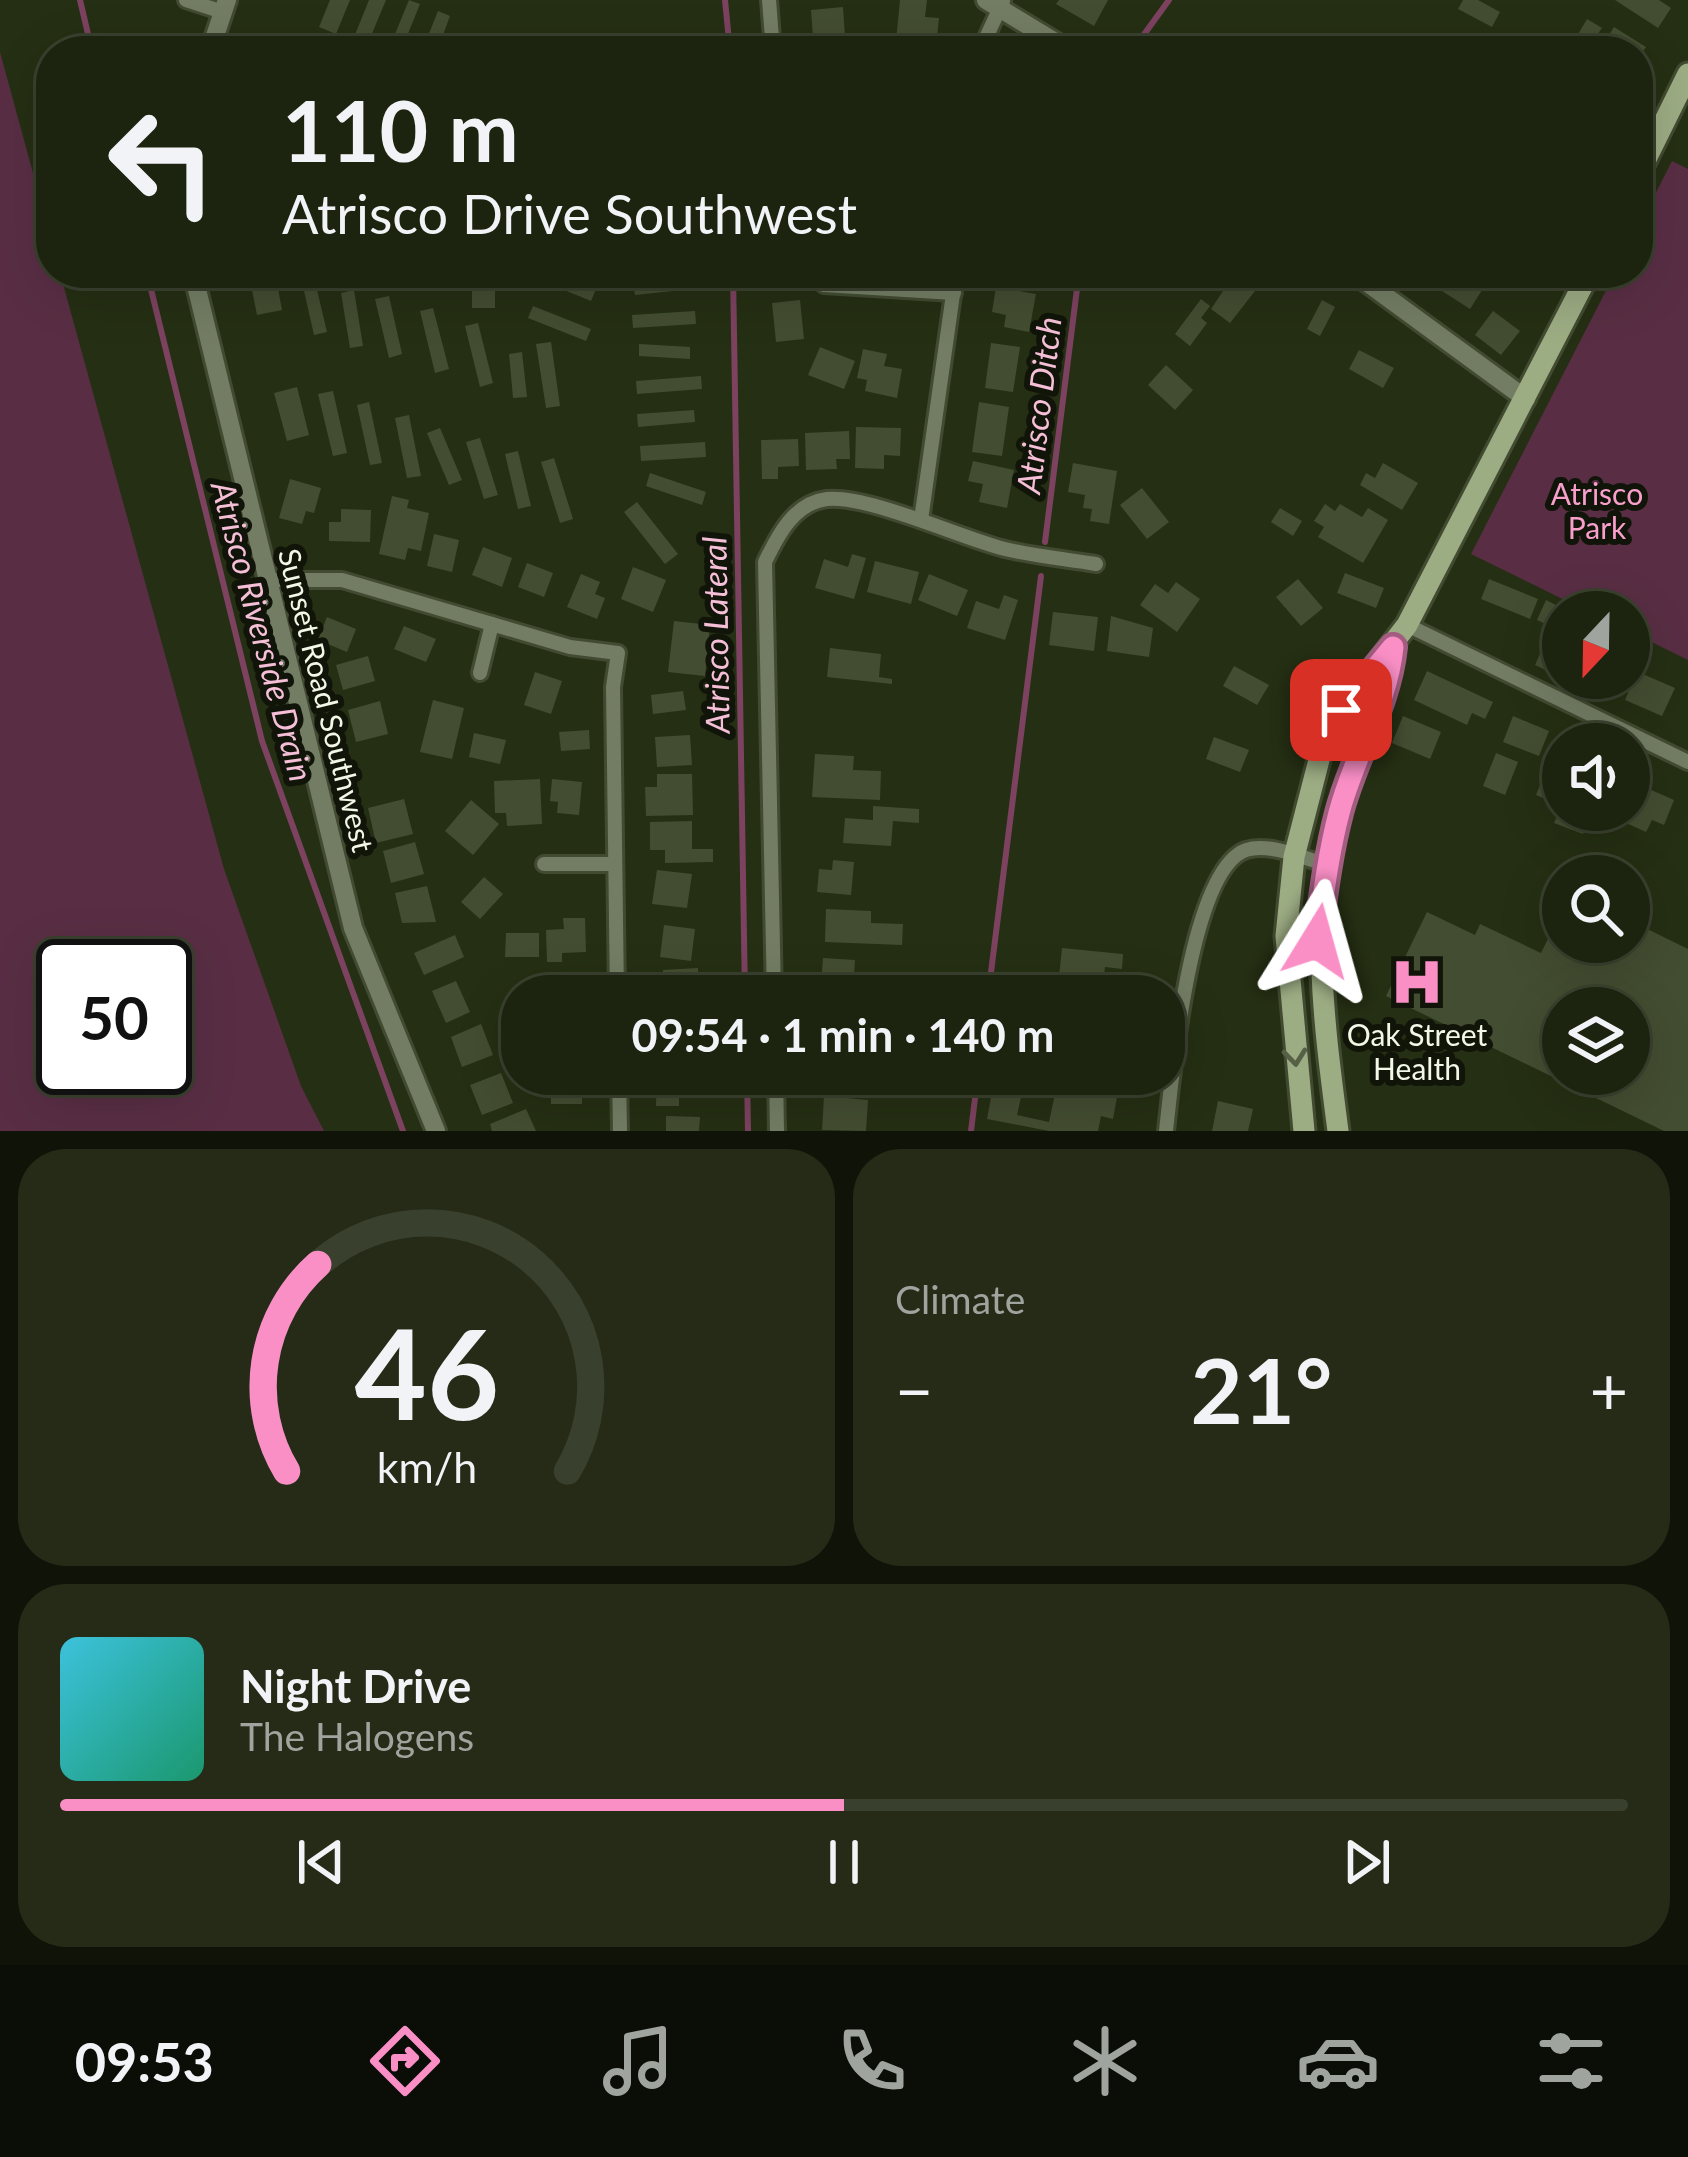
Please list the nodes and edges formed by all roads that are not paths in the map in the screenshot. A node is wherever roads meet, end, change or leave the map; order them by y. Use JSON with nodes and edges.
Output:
{"nodes":[{"id":1,"x":186,"y":0,"type":"edge"},
{"id":2,"x":769,"y":0,"type":"edge"},
{"id":3,"x":996,"y":2,"type":"edge"},
{"id":4,"x":225,"y":6,"type":"edge"},
{"id":5,"x":215,"y":36,"type":"edge"},
{"id":6,"x":772,"y":36,"type":"edge"},
{"id":7,"x":985,"y":36,"type":"edge"},
{"id":8,"x":1047,"y":36,"type":"edge"},
{"id":9,"x":1687,"y":77,"type":"edge"},
{"id":10,"x":1653,"y":145,"type":"edge"},
{"id":11,"x":197,"y":288,"type":"edge"},
{"id":12,"x":882,"y":288,"type":"edge"},
{"id":13,"x":954,"y":288,"type":"edge"},
{"id":14,"x":1374,"y":288,"type":"edge"},
{"id":15,"x":1582,"y":288,"type":"edge"},
{"id":16,"x":954,"y":293,"type":"junction"},
{"id":17,"x":1526,"y":399,"type":"junction"},
{"id":18,"x":921,"y":520,"type":"junction"},
{"id":19,"x":1096,"y":564,"type":"dead end"},
{"id":20,"x":266,"y":580,"type":"junction"},
{"id":21,"x":492,"y":624,"type":"junction"},
{"id":22,"x":1407,"y":625,"type":"junction"},
{"id":23,"x":1393,"y":647,"type":"junction"},
{"id":24,"x":480,"y":673,"type":"dead end"},
{"id":25,"x":1688,"y":762,"type":"edge"},
{"id":26,"x":1294,"y":856,"type":"junction"},
{"id":27,"x":544,"y":864,"type":"dead end"},
{"id":28,"x":614,"y":864,"type":"junction"},
{"id":29,"x":1328,"y":865,"type":"junction"},
{"id":30,"x":617,"y":975,"type":"edge"},
{"id":31,"x":775,"y":975,"type":"edge"},
{"id":32,"x":619,"y":1095,"type":"edge"},
{"id":33,"x":776,"y":1095,"type":"edge"},
{"id":34,"x":436,"y":1131,"type":"edge"},
{"id":35,"x":620,"y":1131,"type":"edge"},
{"id":36,"x":777,"y":1131,"type":"edge"},
{"id":37,"x":1166,"y":1131,"type":"edge"},
{"id":38,"x":1304,"y":1131,"type":"edge"},
{"id":39,"x":1338,"y":1131,"type":"edge"}],
"edges":[{"from":1,"to":4,"type":"street"},
{"from":2,"to":6,"type":"street"},
{"from":3,"to":7,"type":"street"},
{"from":3,"to":8,"type":"street"},
{"from":4,"to":5,"type":"street"},
{"from":9,"to":10,"type":"main road"},
{"from":11,"to":20,"type":"street","name":"Sunset Road Southwest"},
{"from":12,"to":16,"type":"street"},
{"from":13,"to":16,"type":"street"},
{"from":14,"to":17,"type":"street"},
{"from":15,"to":17,"type":"main road"},
{"from":16,"to":18,"type":"street"},
{"from":17,"to":22,"type":"main road"},
{"from":18,"to":19,"type":"street"},
{"from":18,"to":31,"type":"street"},
{"from":20,"to":21,"type":"street"},
{"from":20,"to":34,"type":"street","name":"Sunset Road Southwest"},
{"from":21,"to":24,"type":"street"},
{"from":21,"to":28,"type":"street"},
{"from":22,"to":23,"type":"main road"},
{"from":22,"to":25,"type":"street"},
{"from":23,"to":26,"type":"main road"},
{"from":23,"to":29,"type":"main road"},
{"from":26,"to":29,"type":"street"},
{"from":26,"to":37,"type":"street"},
{"from":26,"to":38,"type":"main road","one_way":true},
{"from":27,"to":28,"type":"street"},
{"from":28,"to":30,"type":"street"},
{"from":29,"to":39,"type":"main road"},
{"from":32,"to":35,"type":"street"},
{"from":33,"to":36,"type":"street"}]}
